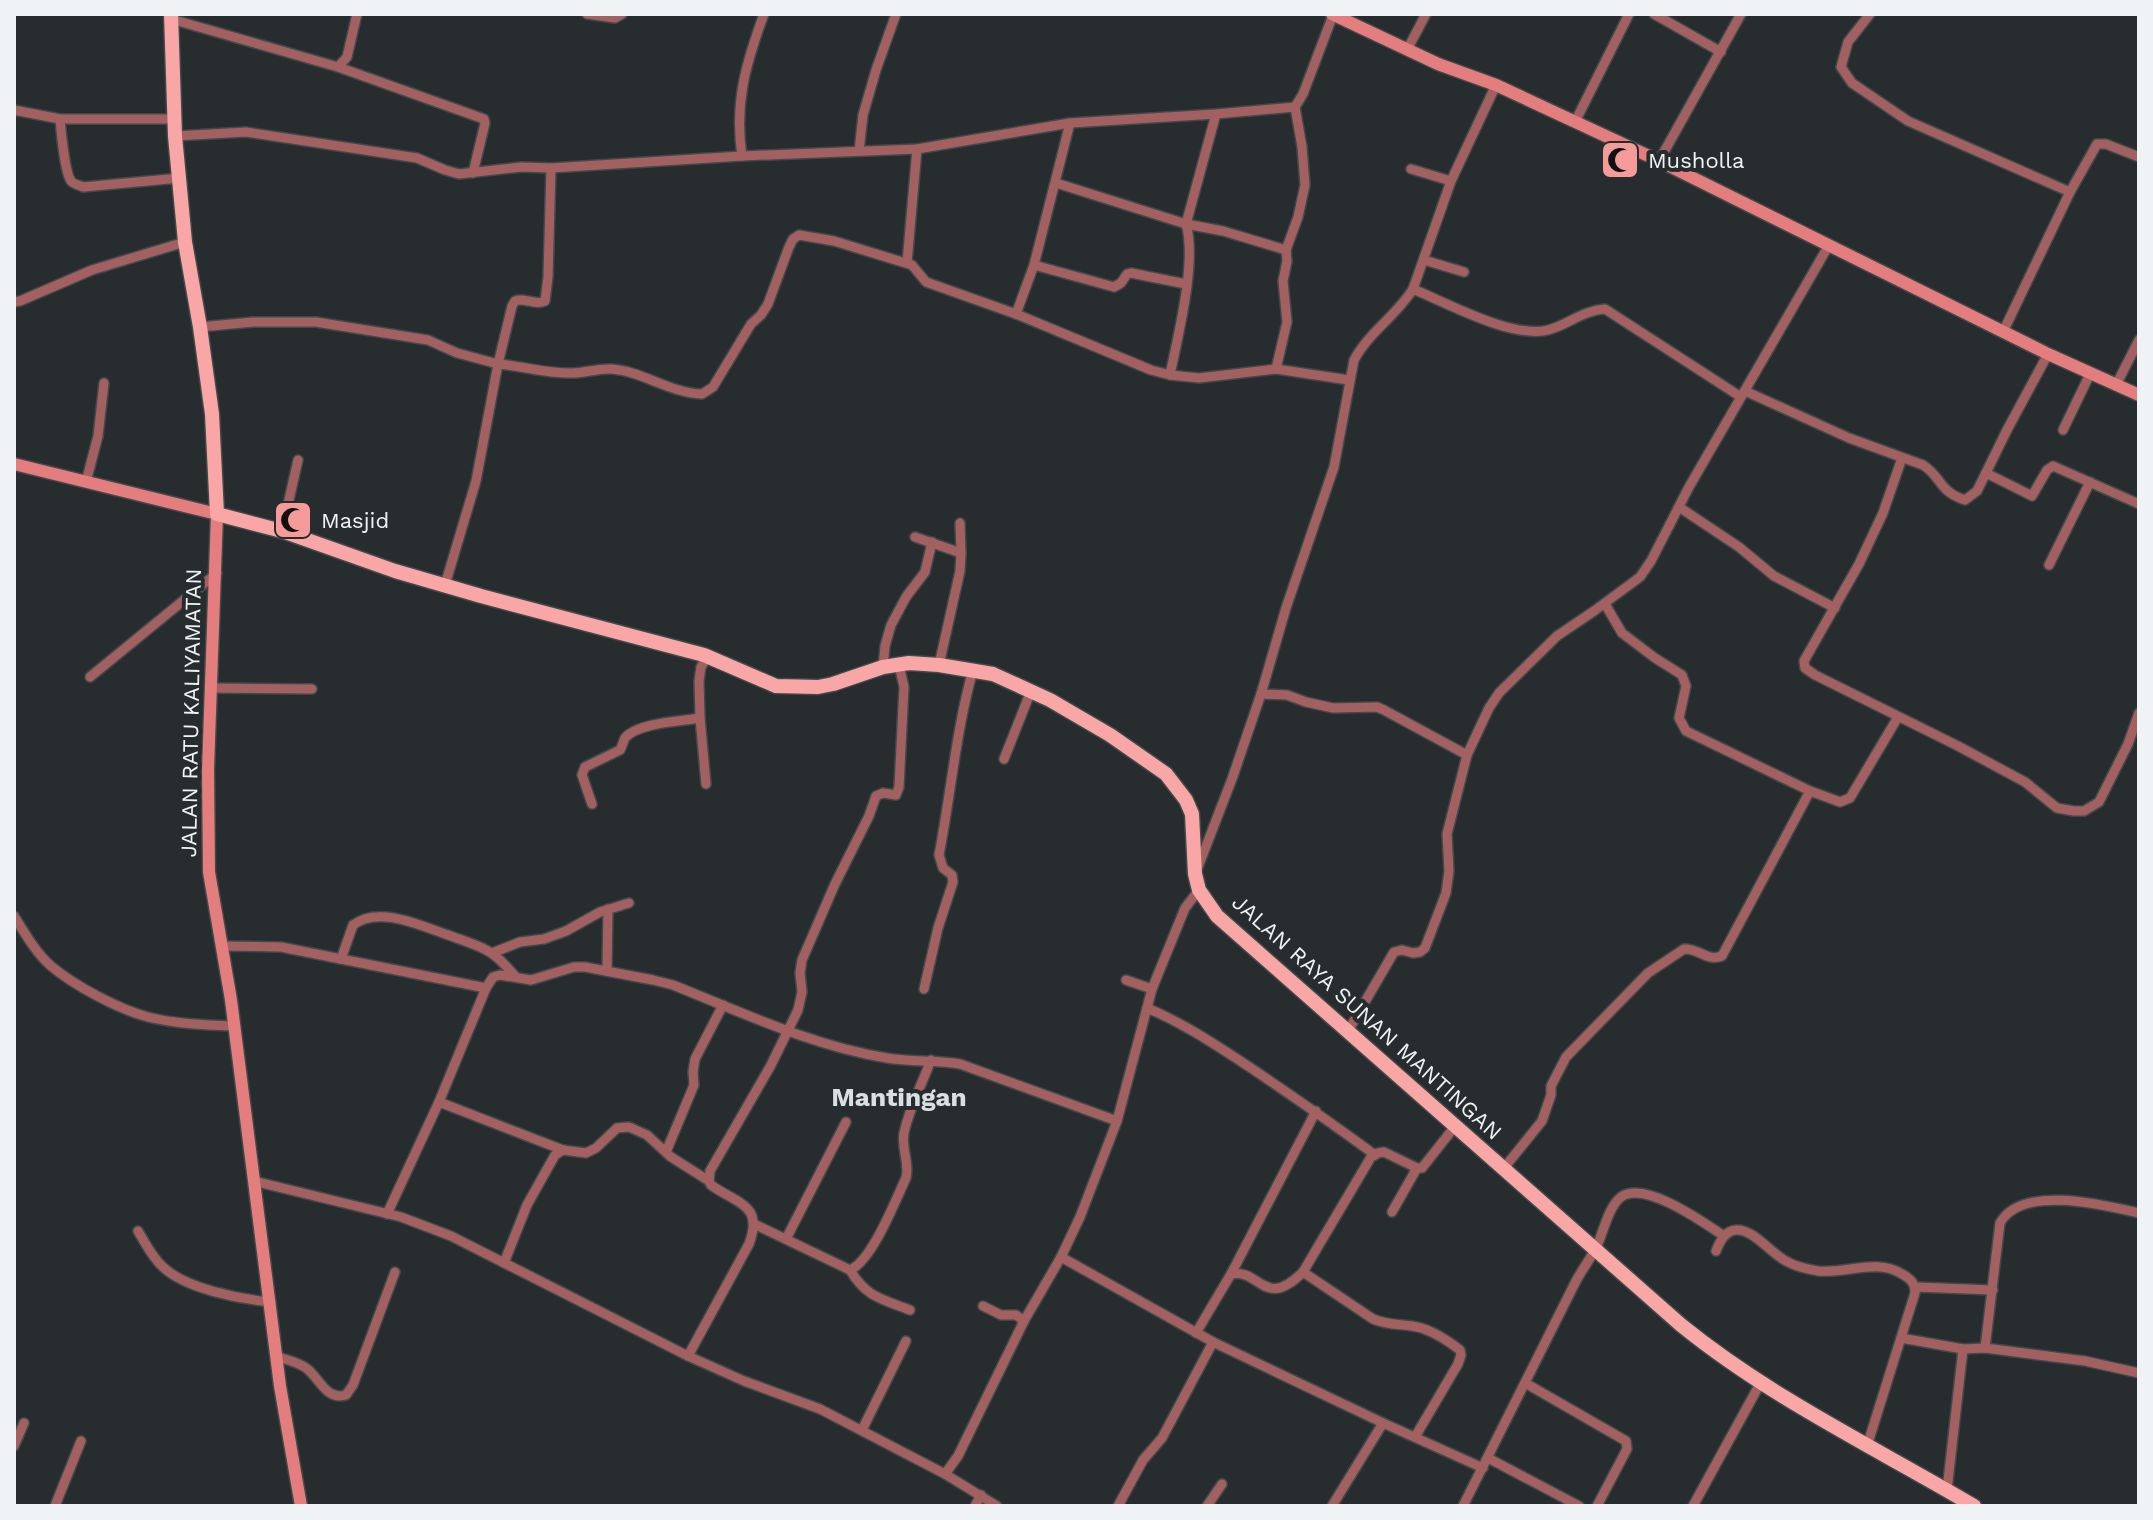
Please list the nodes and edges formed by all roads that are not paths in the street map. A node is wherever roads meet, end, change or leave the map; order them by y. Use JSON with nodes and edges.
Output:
{"nodes":[{"id":1,"x":357,"y":14,"type":"edge"},
{"id":2,"x":587,"y":14,"type":"edge"},
{"id":3,"x":622,"y":14,"type":"edge"},
{"id":4,"x":764,"y":14,"type":"edge"},
{"id":5,"x":896,"y":14,"type":"edge"},
{"id":6,"x":1332,"y":14,"type":"edge"},
{"id":7,"x":1426,"y":14,"type":"edge"},
{"id":8,"x":1629,"y":14,"type":"edge"},
{"id":9,"x":1654,"y":14,"type":"edge"},
{"id":10,"x":1741,"y":14,"type":"edge"},
{"id":11,"x":1870,"y":14,"type":"edge"},
{"id":12,"x":171,"y":17,"type":"edge"},
{"id":13,"x":1407,"y":50,"type":"junction"},
{"id":14,"x":1721,"y":52,"type":"junction"},
{"id":15,"x":338,"y":67,"type":"junction"},
{"id":16,"x":1496,"y":85,"type":"junction"},
{"id":17,"x":1295,"y":107,"type":"junction"},
{"id":18,"x":14,"y":110,"type":"edge"},
{"id":19,"x":1216,"y":114,"type":"junction"},
{"id":20,"x":60,"y":119,"type":"junction"},
{"id":21,"x":175,"y":119,"type":"junction"},
{"id":22,"x":1575,"y":122,"type":"junction"},
{"id":23,"x":1070,"y":123,"type":"junction"},
{"id":24,"x":175,"y":136,"type":"junction"},
{"id":25,"x":917,"y":149,"type":"junction"},
{"id":26,"x":859,"y":151,"type":"junction"},
{"id":27,"x":742,"y":156,"type":"junction"},
{"id":28,"x":2139,"y":157,"type":"edge"},
{"id":29,"x":1659,"y":161,"type":"junction"},
{"id":30,"x":551,"y":168,"type":"junction"},
{"id":31,"x":1411,"y":169,"type":"dead end"},
{"id":32,"x":473,"y":173,"type":"junction"},
{"id":33,"x":180,"y":178,"type":"junction"},
{"id":34,"x":1451,"y":181,"type":"junction"},
{"id":35,"x":1056,"y":183,"type":"junction"},
{"id":36,"x":2070,"y":192,"type":"junction"},
{"id":37,"x":1186,"y":224,"type":"junction"},
{"id":38,"x":185,"y":242,"type":"junction"},
{"id":39,"x":1829,"y":245,"type":"junction"},
{"id":40,"x":1286,"y":250,"type":"junction"},
{"id":41,"x":1424,"y":260,"type":"junction"},
{"id":42,"x":907,"y":263,"type":"junction"},
{"id":43,"x":1034,"y":265,"type":"junction"},
{"id":44,"x":1464,"y":272,"type":"dead end"},
{"id":45,"x":1186,"y":284,"type":"junction"},
{"id":46,"x":1413,"y":289,"type":"junction"},
{"id":47,"x":14,"y":302,"type":"edge"},
{"id":48,"x":1016,"y":314,"type":"junction"},
{"id":49,"x":200,"y":327,"type":"junction"},
{"id":50,"x":2003,"y":332,"type":"junction"},
{"id":51,"x":2139,"y":340,"type":"edge"},
{"id":52,"x":2048,"y":354,"type":"junction"},
{"id":53,"x":498,"y":364,"type":"junction"},
{"id":54,"x":1276,"y":369,"type":"junction"},
{"id":55,"x":2090,"y":374,"type":"junction"},
{"id":56,"x":1170,"y":375,"type":"junction"},
{"id":57,"x":1349,"y":380,"type":"junction"},
{"id":58,"x":104,"y":383,"type":"dead end"},
{"id":59,"x":2116,"y":385,"type":"junction"},
{"id":60,"x":1743,"y":394,"type":"junction"},
{"id":61,"x":2139,"y":395,"type":"edge"},
{"id":62,"x":2063,"y":430,"type":"dead end"},
{"id":63,"x":1902,"y":458,"type":"junction"},
{"id":64,"x":298,"y":460,"type":"dead end"},
{"id":65,"x":14,"y":464,"type":"edge"},
{"id":66,"x":1986,"y":473,"type":"junction"},
{"id":67,"x":86,"y":482,"type":"junction"},
{"id":68,"x":2090,"y":482,"type":"junction"},
{"id":69,"x":2139,"y":504,"type":"edge"},
{"id":70,"x":1679,"y":507,"type":"junction"},
{"id":71,"x":217,"y":514,"type":"junction"},
{"id":72,"x":960,"y":523,"type":"dead end"},
{"id":73,"x":282,"y":531,"type":"junction"},
{"id":74,"x":915,"y":537,"type":"dead end"},
{"id":75,"x":932,"y":542,"type":"junction"},
{"id":76,"x":961,"y":553,"type":"junction"},
{"id":77,"x":2049,"y":565,"type":"dead end"},
{"id":78,"x":217,"y":573,"type":"junction"},
{"id":79,"x":445,"y":585,"type":"junction"},
{"id":80,"x":1605,"y":604,"type":"junction"},
{"id":81,"x":1835,"y":608,"type":"junction"},
{"id":82,"x":706,"y":656,"type":"junction"},
{"id":83,"x":899,"y":665,"type":"junction"},
{"id":84,"x":939,"y":665,"type":"junction"},
{"id":85,"x":883,"y":667,"type":"junction"},
{"id":86,"x":973,"y":670,"type":"junction"},
{"id":87,"x":90,"y":677,"type":"dead end"},
{"id":88,"x":211,"y":688,"type":"junction"},
{"id":89,"x":312,"y":689,"type":"dead end"},
{"id":90,"x":1031,"y":691,"type":"junction"},
{"id":91,"x":1261,"y":694,"type":"junction"},
{"id":92,"x":2139,"y":713,"type":"edge"},
{"id":93,"x":1898,"y":717,"type":"junction"},
{"id":94,"x":700,"y":718,"type":"junction"},
{"id":95,"x":2128,"y":744,"type":"junction"},
{"id":96,"x":2139,"y":748,"type":"edge"},
{"id":97,"x":1467,"y":755,"type":"junction"},
{"id":98,"x":1004,"y":759,"type":"dead end"},
{"id":99,"x":706,"y":784,"type":"dead end"},
{"id":100,"x":1810,"y":791,"type":"junction"},
{"id":101,"x":592,"y":804,"type":"dead end"},
{"id":102,"x":1195,"y":874,"type":"junction"},
{"id":103,"x":1199,"y":890,"type":"junction"},
{"id":104,"x":629,"y":903,"type":"dead end"},
{"id":105,"x":608,"y":909,"type":"junction"},
{"id":106,"x":14,"y":916,"type":"edge"},
{"id":107,"x":221,"y":946,"type":"junction"},
{"id":108,"x":492,"y":953,"type":"junction"},
{"id":109,"x":341,"y":959,"type":"junction"},
{"id":110,"x":607,"y":971,"type":"junction"},
{"id":111,"x":516,"y":977,"type":"junction"},
{"id":112,"x":1126,"y":980,"type":"dead end"},
{"id":113,"x":486,"y":988,"type":"junction"},
{"id":114,"x":924,"y":989,"type":"dead end"},
{"id":115,"x":1152,"y":989,"type":"junction"},
{"id":116,"x":723,"y":1005,"type":"junction"},
{"id":117,"x":1147,"y":1008,"type":"junction"},
{"id":118,"x":234,"y":1026,"type":"junction"},
{"id":119,"x":788,"y":1031,"type":"junction"},
{"id":120,"x":1348,"y":1031,"type":"junction"},
{"id":121,"x":931,"y":1060,"type":"junction"},
{"id":122,"x":439,"y":1102,"type":"junction"},
{"id":123,"x":1316,"y":1111,"type":"junction"},
{"id":124,"x":1117,"y":1121,"type":"junction"},
{"id":125,"x":846,"y":1122,"type":"dead end"},
{"id":126,"x":1456,"y":1125,"type":"junction"},
{"id":127,"x":563,"y":1150,"type":"junction"},
{"id":128,"x":666,"y":1152,"type":"junction"},
{"id":129,"x":1375,"y":1155,"type":"junction"},
{"id":130,"x":1417,"y":1168,"type":"junction"},
{"id":131,"x":1504,"y":1168,"type":"junction"},
{"id":132,"x":254,"y":1181,"type":"junction"},
{"id":133,"x":709,"y":1181,"type":"junction"},
{"id":134,"x":1392,"y":1212,"type":"dead end"},
{"id":135,"x":2139,"y":1213,"type":"edge"},
{"id":136,"x":387,"y":1214,"type":"junction"},
{"id":137,"x":754,"y":1224,"type":"junction"},
{"id":138,"x":138,"y":1231,"type":"dead end"},
{"id":139,"x":1724,"y":1236,"type":"junction"},
{"id":140,"x":786,"y":1239,"type":"junction"},
{"id":141,"x":1596,"y":1248,"type":"junction"},
{"id":142,"x":1716,"y":1251,"type":"dead end"},
{"id":143,"x":1061,"y":1257,"type":"junction"},
{"id":144,"x":504,"y":1263,"type":"junction"},
{"id":145,"x":850,"y":1270,"type":"junction"},
{"id":146,"x":395,"y":1272,"type":"dead end"},
{"id":147,"x":1303,"y":1272,"type":"junction"},
{"id":148,"x":1231,"y":1274,"type":"junction"},
{"id":149,"x":1915,"y":1287,"type":"junction"},
{"id":150,"x":1993,"y":1290,"type":"junction"},
{"id":151,"x":271,"y":1302,"type":"junction"},
{"id":152,"x":983,"y":1306,"type":"dead end"},
{"id":153,"x":910,"y":1310,"type":"dead end"},
{"id":154,"x":1024,"y":1321,"type":"junction"},
{"id":155,"x":1196,"y":1333,"type":"junction"},
{"id":156,"x":1901,"y":1338,"type":"junction"},
{"id":157,"x":906,"y":1341,"type":"dead end"},
{"id":158,"x":1213,"y":1342,"type":"junction"},
{"id":159,"x":1985,"y":1348,"type":"junction"},
{"id":160,"x":1963,"y":1349,"type":"junction"},
{"id":161,"x":276,"y":1356,"type":"junction"},
{"id":162,"x":688,"y":1356,"type":"junction"},
{"id":163,"x":2139,"y":1373,"type":"edge"},
{"id":164,"x":1761,"y":1382,"type":"junction"},
{"id":165,"x":1525,"y":1383,"type":"junction"},
{"id":166,"x":24,"y":1423,"type":"dead end"},
{"id":167,"x":1383,"y":1423,"type":"junction"},
{"id":168,"x":862,"y":1430,"type":"junction"},
{"id":169,"x":1415,"y":1437,"type":"junction"},
{"id":170,"x":81,"y":1441,"type":"dead end"},
{"id":171,"x":14,"y":1446,"type":"edge"},
{"id":172,"x":1867,"y":1446,"type":"junction"},
{"id":173,"x":1486,"y":1463,"type":"junction"},
{"id":174,"x":945,"y":1474,"type":"junction"},
{"id":175,"x":1222,"y":1484,"type":"dead end"},
{"id":176,"x":1947,"y":1490,"type":"junction"},
{"id":177,"x":981,"y":1495,"type":"junction"},
{"id":178,"x":55,"y":1506,"type":"edge"},
{"id":179,"x":301,"y":1506,"type":"edge"},
{"id":180,"x":975,"y":1506,"type":"edge"},
{"id":181,"x":997,"y":1506,"type":"edge"},
{"id":182,"x":1118,"y":1506,"type":"edge"},
{"id":183,"x":1207,"y":1506,"type":"edge"},
{"id":184,"x":1332,"y":1506,"type":"edge"},
{"id":185,"x":1463,"y":1506,"type":"edge"},
{"id":186,"x":1579,"y":1506,"type":"edge"},
{"id":187,"x":1597,"y":1506,"type":"edge"},
{"id":188,"x":1693,"y":1506,"type":"edge"},
{"id":189,"x":1974,"y":1506,"type":"edge"}],
"edges":[{"from":1,"to":15,"type":"street"},
{"from":2,"to":3,"type":"street"},
{"from":4,"to":27,"type":"street"},
{"from":5,"to":26,"type":"street"},
{"from":6,"to":13,"type":"street"},
{"from":6,"to":17,"type":"street"},
{"from":7,"to":13,"type":"street"},
{"from":8,"to":22,"type":"street"},
{"from":9,"to":14,"type":"street"},
{"from":10,"to":14,"type":"street"},
{"from":11,"to":36,"type":"street"},
{"from":12,"to":15,"type":"street"},
{"from":12,"to":21,"type":"main road","name":"JALAN RATU KALIYAMATAN"},
{"from":13,"to":16,"type":"street"},
{"from":14,"to":29,"type":"street"},
{"from":15,"to":32,"type":"street"},
{"from":16,"to":22,"type":"street"},
{"from":16,"to":34,"type":"street"},
{"from":17,"to":19,"type":"street"},
{"from":17,"to":40,"type":"street"},
{"from":18,"to":20,"type":"street"},
{"from":19,"to":23,"type":"street"},
{"from":19,"to":37,"type":"street"},
{"from":20,"to":21,"type":"street"},
{"from":20,"to":33,"type":"street"},
{"from":21,"to":24,"type":"main road","name":"JALAN RATU KALIYAMATAN"},
{"from":22,"to":29,"type":"street"},
{"from":23,"to":25,"type":"street"},
{"from":23,"to":35,"type":"street"},
{"from":24,"to":32,"type":"street"},
{"from":24,"to":33,"type":"main road","name":"JALAN RATU KALIYAMATAN"},
{"from":25,"to":26,"type":"street"},
{"from":25,"to":42,"type":"street"},
{"from":26,"to":27,"type":"street"},
{"from":27,"to":30,"type":"street"},
{"from":28,"to":36,"type":"street"},
{"from":29,"to":39,"type":"street"},
{"from":30,"to":32,"type":"street"},
{"from":30,"to":53,"type":"street"},
{"from":31,"to":34,"type":"street"},
{"from":33,"to":38,"type":"main road","name":"JALAN RATU KALIYAMATAN"},
{"from":34,"to":41,"type":"street"},
{"from":35,"to":37,"type":"street"},
{"from":35,"to":43,"type":"street"},
{"from":36,"to":50,"type":"street"},
{"from":37,"to":40,"type":"street"},
{"from":37,"to":45,"type":"street"},
{"from":38,"to":47,"type":"street"},
{"from":38,"to":49,"type":"main road","name":"JALAN RATU KALIYAMATAN"},
{"from":39,"to":50,"type":"street"},
{"from":39,"to":60,"type":"street"},
{"from":40,"to":54,"type":"street"},
{"from":41,"to":44,"type":"street"},
{"from":41,"to":46,"type":"street"},
{"from":42,"to":48,"type":"street"},
{"from":42,"to":53,"type":"street"},
{"from":43,"to":45,"type":"street"},
{"from":43,"to":48,"type":"street"},
{"from":45,"to":56,"type":"street"},
{"from":46,"to":57,"type":"street"},
{"from":46,"to":60,"type":"street"},
{"from":48,"to":56,"type":"street"},
{"from":49,"to":53,"type":"street"},
{"from":49,"to":71,"type":"main road","name":"JALAN RATU KALIYAMATAN"},
{"from":50,"to":52,"type":"street"},
{"from":51,"to":59,"type":"street"},
{"from":52,"to":55,"type":"street"},
{"from":52,"to":66,"type":"street"},
{"from":53,"to":79,"type":"street"},
{"from":54,"to":56,"type":"street"},
{"from":54,"to":57,"type":"street"},
{"from":55,"to":59,"type":"street"},
{"from":55,"to":62,"type":"street"},
{"from":57,"to":91,"type":"street"},
{"from":58,"to":67,"type":"street"},
{"from":59,"to":61,"type":"street"},
{"from":60,"to":63,"type":"street"},
{"from":60,"to":70,"type":"street"},
{"from":63,"to":66,"type":"street"},
{"from":63,"to":81,"type":"street"},
{"from":64,"to":73,"type":"street"},
{"from":65,"to":67,"type":"street","name":"JALAN RAYA SUNAN MANTINGAN"},
{"from":66,"to":68,"type":"street"},
{"from":67,"to":71,"type":"street","name":"JALAN RAYA SUNAN MANTINGAN"},
{"from":68,"to":69,"type":"street"},
{"from":68,"to":77,"type":"street"},
{"from":70,"to":80,"type":"street"},
{"from":70,"to":81,"type":"street"},
{"from":71,"to":73,"type":"main road","name":"JALAN RAYA SUNAN MANTINGAN"},
{"from":71,"to":78,"type":"street","name":"JALAN RATU KALIYAMATAN"},
{"from":72,"to":76,"type":"street"},
{"from":73,"to":79,"type":"main road","name":"JALAN RAYA SUNAN MANTINGAN"},
{"from":74,"to":75,"type":"street"},
{"from":75,"to":76,"type":"street"},
{"from":75,"to":85,"type":"street"},
{"from":76,"to":84,"type":"street"},
{"from":78,"to":87,"type":"street"},
{"from":78,"to":88,"type":"street","name":"JALAN RATU KALIYAMATAN"},
{"from":79,"to":82,"type":"main road","name":"JALAN RAYA SUNAN MANTINGAN"},
{"from":80,"to":97,"type":"street"},
{"from":80,"to":100,"type":"street"},
{"from":81,"to":93,"type":"street"},
{"from":82,"to":85,"type":"main road","name":"JALAN RAYA SUNAN MANTINGAN"},
{"from":82,"to":94,"type":"street"},
{"from":83,"to":84,"type":"main road","name":"JALAN RAYA SUNAN MANTINGAN"},
{"from":83,"to":85,"type":"main road","name":"JALAN RAYA SUNAN MANTINGAN"},
{"from":83,"to":119,"type":"street"},
{"from":84,"to":86,"type":"main road","name":"JALAN RAYA SUNAN MANTINGAN"},
{"from":86,"to":90,"type":"main road","name":"JALAN RAYA SUNAN MANTINGAN"},
{"from":86,"to":114,"type":"street"},
{"from":88,"to":89,"type":"street"},
{"from":88,"to":107,"type":"street","name":"JALAN RATU KALIYAMATAN"},
{"from":90,"to":98,"type":"street"},
{"from":90,"to":102,"type":"main road","name":"JALAN RAYA SUNAN MANTINGAN"},
{"from":91,"to":97,"type":"street"},
{"from":91,"to":102,"type":"street"},
{"from":92,"to":95,"type":"street"},
{"from":93,"to":95,"type":"street"},
{"from":93,"to":100,"type":"street"},
{"from":94,"to":99,"type":"street"},
{"from":94,"to":101,"type":"street"},
{"from":95,"to":96,"type":"street"},
{"from":97,"to":120,"type":"street"},
{"from":100,"to":131,"type":"street"},
{"from":102,"to":103,"type":"main road","name":"JALAN RAYA SUNAN MANTINGAN"},
{"from":103,"to":115,"type":"street"},
{"from":103,"to":120,"type":"main road","name":"JALAN RAYA SUNAN MANTINGAN"},
{"from":104,"to":105,"type":"street"},
{"from":105,"to":108,"type":"street"},
{"from":105,"to":110,"type":"street"},
{"from":106,"to":118,"type":"street"},
{"from":107,"to":109,"type":"street"},
{"from":107,"to":118,"type":"street","name":"JALAN RATU KALIYAMATAN"},
{"from":108,"to":109,"type":"street"},
{"from":108,"to":111,"type":"street"},
{"from":109,"to":113,"type":"street"},
{"from":110,"to":111,"type":"street"},
{"from":110,"to":116,"type":"street"},
{"from":111,"to":113,"type":"street"},
{"from":112,"to":115,"type":"street"},
{"from":113,"to":122,"type":"street"},
{"from":115,"to":117,"type":"street"},
{"from":116,"to":119,"type":"street"},
{"from":116,"to":128,"type":"street"},
{"from":117,"to":123,"type":"street"},
{"from":117,"to":124,"type":"street"},
{"from":118,"to":132,"type":"street","name":"JALAN RATU KALIYAMATAN"},
{"from":119,"to":121,"type":"street"},
{"from":119,"to":133,"type":"street"},
{"from":120,"to":126,"type":"main road","name":"JALAN RAYA SUNAN MANTINGAN"},
{"from":121,"to":124,"type":"street"},
{"from":121,"to":145,"type":"street"},
{"from":122,"to":127,"type":"street"},
{"from":122,"to":136,"type":"street"},
{"from":123,"to":129,"type":"street"},
{"from":123,"to":148,"type":"street"},
{"from":124,"to":143,"type":"street"},
{"from":125,"to":140,"type":"street"},
{"from":126,"to":130,"type":"street"},
{"from":126,"to":131,"type":"main road","name":"JALAN RAYA SUNAN MANTINGAN"},
{"from":127,"to":128,"type":"street"},
{"from":127,"to":144,"type":"street"},
{"from":128,"to":133,"type":"street"},
{"from":129,"to":130,"type":"street"},
{"from":129,"to":147,"type":"street"},
{"from":130,"to":134,"type":"street"},
{"from":131,"to":141,"type":"main road","name":"JALAN RAYA SUNAN MANTINGAN"},
{"from":132,"to":136,"type":"street"},
{"from":132,"to":151,"type":"street","name":"JALAN RATU KALIYAMATAN"},
{"from":133,"to":137,"type":"street"},
{"from":135,"to":150,"type":"street"},
{"from":136,"to":144,"type":"street"},
{"from":137,"to":140,"type":"street"},
{"from":137,"to":162,"type":"street"},
{"from":138,"to":151,"type":"street"},
{"from":139,"to":141,"type":"street"},
{"from":139,"to":142,"type":"street"},
{"from":139,"to":149,"type":"street"},
{"from":140,"to":145,"type":"street"},
{"from":141,"to":164,"type":"main road","name":"JALAN RAYA SUNAN MANTINGAN"},
{"from":141,"to":165,"type":"street"},
{"from":143,"to":154,"type":"street"},
{"from":143,"to":155,"type":"street"},
{"from":144,"to":162,"type":"street"},
{"from":145,"to":153,"type":"street"},
{"from":146,"to":161,"type":"street"},
{"from":147,"to":148,"type":"street"},
{"from":147,"to":169,"type":"street"},
{"from":148,"to":155,"type":"street"},
{"from":149,"to":150,"type":"street"},
{"from":149,"to":156,"type":"street"},
{"from":150,"to":159,"type":"street"},
{"from":151,"to":161,"type":"street","name":"JALAN RATU KALIYAMATAN"},
{"from":152,"to":154,"type":"street"},
{"from":154,"to":174,"type":"street"},
{"from":155,"to":158,"type":"street"},
{"from":156,"to":160,"type":"street"},
{"from":156,"to":172,"type":"street"},
{"from":157,"to":168,"type":"street"},
{"from":158,"to":167,"type":"street"},
{"from":158,"to":182,"type":"street"},
{"from":159,"to":160,"type":"street"},
{"from":159,"to":163,"type":"street"},
{"from":160,"to":176,"type":"street"},
{"from":161,"to":179,"type":"street","name":"JALAN RATU KALIYAMATAN"},
{"from":162,"to":168,"type":"street"},
{"from":164,"to":172,"type":"main road","name":"JALAN RAYA SUNAN MANTINGAN"},
{"from":164,"to":188,"type":"street"},
{"from":165,"to":173,"type":"street"},
{"from":165,"to":187,"type":"street"},
{"from":166,"to":171,"type":"street"},
{"from":167,"to":169,"type":"street"},
{"from":167,"to":184,"type":"street"},
{"from":168,"to":174,"type":"street"},
{"from":169,"to":173,"type":"street"},
{"from":170,"to":178,"type":"street"},
{"from":172,"to":176,"type":"main road","name":"JALAN RAYA SUNAN MANTINGAN"},
{"from":173,"to":185,"type":"street"},
{"from":173,"to":186,"type":"street"},
{"from":174,"to":177,"type":"street"},
{"from":175,"to":183,"type":"street"},
{"from":176,"to":189,"type":"main road","name":"JALAN RAYA SUNAN MANTINGAN"},
{"from":177,"to":180,"type":"street"},
{"from":177,"to":181,"type":"street"}]}
